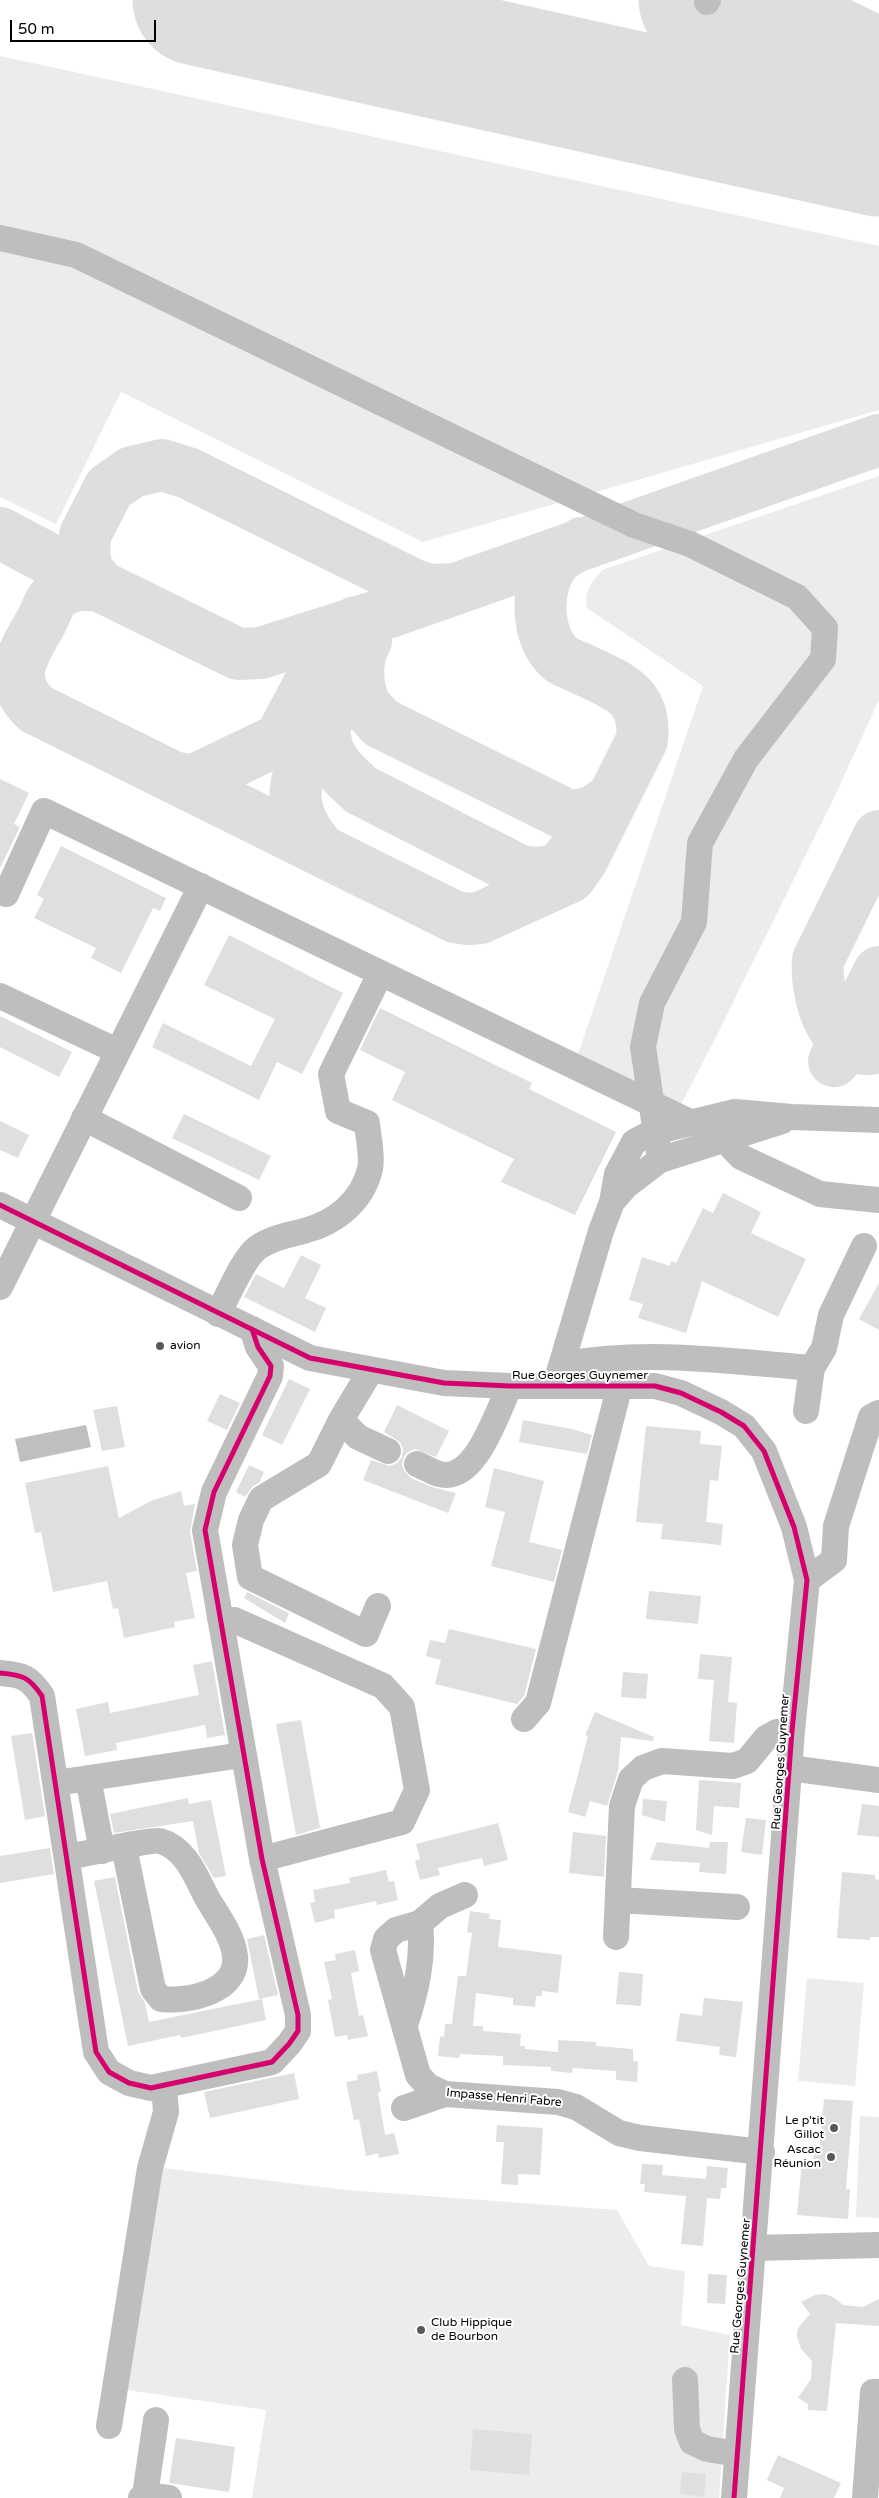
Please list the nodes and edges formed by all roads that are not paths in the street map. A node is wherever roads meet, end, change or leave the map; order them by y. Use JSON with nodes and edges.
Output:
{"nodes":[{"id":1,"x":0,"y":238,"type":"edge"},
{"id":2,"x":201,"y":886,"type":"junction"},
{"id":3,"x":6,"y":894,"type":"dead end"},
{"id":4,"x":380,"y":974,"type":"junction"},
{"id":5,"x":0,"y":996,"type":"edge"},
{"id":6,"x":117,"y":1051,"type":"junction"},
{"id":7,"x":651,"y":1103,"type":"junction"},
{"id":8,"x":792,"y":1117,"type":"junction"},
{"id":9,"x":84,"y":1118,"type":"junction"},
{"id":10,"x":879,"y":1120,"type":"edge"},
{"id":11,"x":692,"y":1123,"type":"junction"},
{"id":12,"x":656,"y":1132,"type":"junction"},
{"id":13,"x":724,"y":1139,"type":"junction"},
{"id":14,"x":660,"y":1160,"type":"junction"},
{"id":15,"x":239,"y":1198,"type":"dead end"},
{"id":16,"x":879,"y":1200,"type":"edge"},
{"id":17,"x":612,"y":1202,"type":"junction"},
{"id":18,"x":0,"y":1205,"type":"edge"},
{"id":19,"x":33,"y":1222,"type":"junction"},
{"id":20,"x":864,"y":1246,"type":"dead end"},
{"id":21,"x":0,"y":1287,"type":"edge"},
{"id":22,"x":218,"y":1314,"type":"junction"},
{"id":23,"x":252,"y":1329,"type":"junction"},
{"id":24,"x":812,"y":1368,"type":"junction"},
{"id":25,"x":371,"y":1370,"type":"junction"},
{"id":26,"x":558,"y":1376,"type":"junction"},
{"id":27,"x":620,"y":1384,"type":"junction"},
{"id":28,"x":510,"y":1386,"type":"junction"},
{"id":29,"x":806,"y":1411,"type":"dead end"},
{"id":30,"x":879,"y":1413,"type":"edge"},
{"id":31,"x":341,"y":1420,"type":"junction"},
{"id":32,"x":388,"y":1451,"type":"dead end"},
{"id":33,"x":417,"y":1464,"type":"dead end"},
{"id":34,"x":807,"y":1580,"type":"junction"},
{"id":35,"x":378,"y":1606,"type":"dead end"},
{"id":36,"x":220,"y":1619,"type":"junction"},
{"id":37,"x":0,"y":1672,"type":"edge"},
{"id":38,"x":524,"y":1719,"type":"dead end"},
{"id":39,"x":792,"y":1731,"type":"junction"},
{"id":40,"x":242,"y":1755,"type":"junction"},
{"id":41,"x":790,"y":1768,"type":"junction"},
{"id":42,"x":88,"y":1778,"type":"junction"},
{"id":43,"x":879,"y":1780,"type":"edge"},
{"id":44,"x":56,"y":1783,"type":"junction"},
{"id":45,"x":113,"y":1849,"type":"junction"},
{"id":46,"x":67,"y":1857,"type":"junction"},
{"id":47,"x":262,"y":1859,"type":"junction"},
{"id":48,"x":465,"y":1895,"type":"dead end"},
{"id":49,"x":618,"y":1900,"type":"junction"},
{"id":50,"x":737,"y":1907,"type":"dead end"},
{"id":51,"x":420,"y":1923,"type":"junction"},
{"id":52,"x":616,"y":1937,"type":"dead end"},
{"id":53,"x":405,"y":2025,"type":"junction"},
{"id":54,"x":164,"y":2085,"type":"junction"},
{"id":55,"x":445,"y":2094,"type":"junction"},
{"id":56,"x":404,"y":2108,"type":"dead end"},
{"id":57,"x":762,"y":2152,"type":"junction"},
{"id":58,"x":879,"y":2245,"type":"edge"},
{"id":59,"x":754,"y":2248,"type":"junction"},
{"id":60,"x":685,"y":2380,"type":"dead end"},
{"id":61,"x":879,"y":2392,"type":"edge"},
{"id":62,"x":156,"y":2420,"type":"dead end"},
{"id":63,"x":109,"y":2426,"type":"dead end"},
{"id":64,"x":737,"y":2454,"type":"junction"},
{"id":65,"x":152,"y":2497,"type":"edge"},
{"id":66,"x":734,"y":2498,"type":"edge"},
{"id":67,"x":865,"y":2498,"type":"edge"}],
"edges":[{"from":1,"to":7,"type":"street"},
{"from":2,"to":3,"type":"street"},
{"from":2,"to":4,"type":"street"},
{"from":2,"to":6,"type":"street"},
{"from":4,"to":7,"type":"street"},
{"from":4,"to":22,"type":"street"},
{"from":5,"to":6,"type":"street"},
{"from":6,"to":9,"type":"street"},
{"from":7,"to":11,"type":"street"},
{"from":7,"to":12,"type":"street"},
{"from":8,"to":10,"type":"street"},
{"from":8,"to":11,"type":"street"},
{"from":8,"to":13,"type":"street"},
{"from":9,"to":15,"type":"street"},
{"from":9,"to":19,"type":"street"},
{"from":11,"to":12,"type":"street"},
{"from":12,"to":14,"type":"street"},
{"from":12,"to":17,"type":"street"},
{"from":13,"to":14,"type":"street"},
{"from":13,"to":16,"type":"street"},
{"from":14,"to":17,"type":"street"},
{"from":17,"to":26,"type":"street"},
{"from":18,"to":19,"type":"street","name":"Rue Georges Guynemer"},
{"from":19,"to":21,"type":"street"},
{"from":19,"to":22,"type":"street","name":"Rue Georges Guynemer"},
{"from":20,"to":24,"type":"street"},
{"from":22,"to":23,"type":"street","name":"Rue Georges Guynemer"},
{"from":23,"to":25,"type":"street","name":"Rue Georges Guynemer"},
{"from":23,"to":36,"type":"street"},
{"from":24,"to":26,"type":"street"},
{"from":24,"to":29,"type":"street"},
{"from":25,"to":28,"type":"street","name":"Rue Georges Guynemer"},
{"from":25,"to":31,"type":"street"},
{"from":26,"to":27,"type":"street","name":"Rue Georges Guynemer"},
{"from":26,"to":28,"type":"street","name":"Rue Georges Guynemer"},
{"from":27,"to":34,"type":"street","name":"Rue Georges Guynemer"},
{"from":27,"to":38,"type":"street"},
{"from":28,"to":33,"type":"street"},
{"from":30,"to":34,"type":"street"},
{"from":31,"to":32,"type":"street"},
{"from":31,"to":35,"type":"street"},
{"from":34,"to":39,"type":"street","name":"Rue Georges Guynemer"},
{"from":36,"to":40,"type":"street"},
{"from":36,"to":47,"type":"street"},
{"from":37,"to":44,"type":"street"},
{"from":39,"to":41,"type":"street","name":"Rue Georges Guynemer"},
{"from":39,"to":49,"type":"street"},
{"from":40,"to":42,"type":"street"},
{"from":40,"to":47,"type":"street"},
{"from":41,"to":43,"type":"street"},
{"from":41,"to":57,"type":"street","name":"Rue Georges Guynemer"},
{"from":42,"to":44,"type":"street"},
{"from":42,"to":45,"type":"street"},
{"from":44,"to":46,"type":"street"},
{"from":45,"to":45,"type":"street"},
{"from":45,"to":46,"type":"street"},
{"from":46,"to":54,"type":"street"},
{"from":47,"to":54,"type":"street"},
{"from":48,"to":51,"type":"street","name":"Impasse Henri Fabre"},
{"from":49,"to":50,"type":"street"},
{"from":49,"to":52,"type":"street"},
{"from":51,"to":53,"type":"street"},
{"from":51,"to":53,"type":"street","name":"Impasse Henri Fabre"},
{"from":53,"to":55,"type":"street","name":"Impasse Henri Fabre"},
{"from":54,"to":63,"type":"street"},
{"from":55,"to":56,"type":"street"},
{"from":55,"to":57,"type":"street","name":"Impasse Henri Fabre"},
{"from":57,"to":59,"type":"street","name":"Rue Georges Guynemer"},
{"from":58,"to":59,"type":"street"},
{"from":59,"to":64,"type":"street","name":"Rue Georges Guynemer"},
{"from":60,"to":64,"type":"street"},
{"from":61,"to":67,"type":"street"},
{"from":62,"to":65,"type":"street"},
{"from":64,"to":66,"type":"street","name":"Rue Georges Guynemer"}]}
